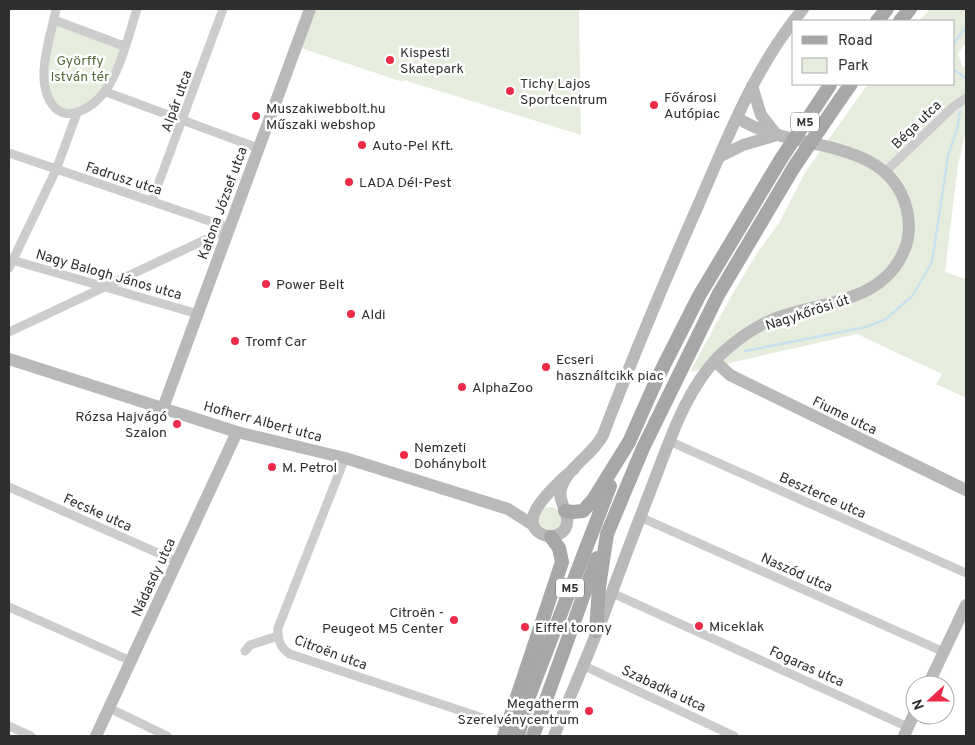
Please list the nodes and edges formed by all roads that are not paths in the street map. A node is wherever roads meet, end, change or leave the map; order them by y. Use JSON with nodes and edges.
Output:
{"nodes":[{"id":1,"x":56,"y":9,"type":"edge"},
{"id":2,"x":137,"y":9,"type":"edge"},
{"id":3,"x":223,"y":9,"type":"edge"},
{"id":4,"x":310,"y":9,"type":"edge"},
{"id":5,"x":803,"y":9,"type":"edge"},
{"id":6,"x":887,"y":9,"type":"edge"},
{"id":7,"x":910,"y":9,"type":"edge"},
{"id":8,"x":54,"y":20,"type":"junction"},
{"id":9,"x":795,"y":20,"type":"edge"},
{"id":10,"x":878,"y":20,"type":"edge"},
{"id":11,"x":901,"y":20,"type":"edge"},
{"id":12,"x":792,"y":23,"type":"edge"},
{"id":13,"x":124,"y":46,"type":"junction"},
{"id":14,"x":829,"y":85,"type":"edge"},
{"id":15,"x":850,"y":85,"type":"edge"},
{"id":16,"x":752,"y":86,"type":"junction"},
{"id":17,"x":106,"y":92,"type":"junction"},
{"id":18,"x":966,"y":98,"type":"edge"},
{"id":19,"x":77,"y":112,"type":"junction"},
{"id":20,"x":737,"y":118,"type":"junction"},
{"id":21,"x":184,"y":120,"type":"junction"},
{"id":22,"x":777,"y":135,"type":"junction"},
{"id":23,"x":258,"y":148,"type":"junction"},
{"id":24,"x":9,"y":153,"type":"edge"},
{"id":25,"x":719,"y":157,"type":"junction"},
{"id":26,"x":56,"y":170,"type":"junction"},
{"id":27,"x":885,"y":172,"type":"junction"},
{"id":28,"x":152,"y":201,"type":"junction"},
{"id":29,"x":230,"y":228,"type":"junction"},
{"id":30,"x":10,"y":264,"type":"edge"},
{"id":31,"x":104,"y":287,"type":"junction"},
{"id":32,"x":198,"y":314,"type":"junction"},
{"id":33,"x":9,"y":332,"type":"edge"},
{"id":34,"x":9,"y":359,"type":"edge"},
{"id":35,"x":715,"y":360,"type":"junction"},
{"id":36,"x":163,"y":408,"type":"junction"},
{"id":37,"x":238,"y":432,"type":"junction"},
{"id":38,"x":669,"y":441,"type":"junction"},
{"id":39,"x":629,"y":442,"type":"junction"},
{"id":40,"x":345,"y":458,"type":"junction"},
{"id":41,"x":574,"y":469,"type":"junction"},
{"id":42,"x":9,"y":487,"type":"edge"},
{"id":43,"x":966,"y":490,"type":"edge"},
{"id":44,"x":539,"y":507,"type":"junction"},
{"id":45,"x":510,"y":510,"type":"junction"},
{"id":46,"x":564,"y":510,"type":"junction"},
{"id":47,"x":640,"y":517,"type":"junction"},
{"id":48,"x":533,"y":524,"type":"junction"},
{"id":49,"x":607,"y":534,"type":"junction"},
{"id":50,"x":551,"y":536,"type":"junction"},
{"id":51,"x":176,"y":561,"type":"junction"},
{"id":52,"x":966,"y":574,"type":"edge"},
{"id":53,"x":612,"y":593,"type":"junction"},
{"id":54,"x":966,"y":604,"type":"edge"},
{"id":55,"x":9,"y":607,"type":"edge"},
{"id":56,"x":596,"y":631,"type":"junction"},
{"id":57,"x":278,"y":636,"type":"junction"},
{"id":58,"x":245,"y":651,"type":"dead end"},
{"id":59,"x":944,"y":652,"type":"junction"},
{"id":60,"x":131,"y":661,"type":"junction"},
{"id":61,"x":582,"y":665,"type":"junction"},
{"id":62,"x":933,"y":675,"type":"edge"},
{"id":63,"x":109,"y":708,"type":"junction"},
{"id":64,"x":9,"y":726,"type":"edge"},
{"id":65,"x":506,"y":731,"type":"edge"},
{"id":66,"x":906,"y":732,"type":"edge"},
{"id":67,"x":31,"y":736,"type":"edge"},
{"id":68,"x":96,"y":736,"type":"edge"},
{"id":69,"x":168,"y":736,"type":"edge"},
{"id":70,"x":518,"y":736,"type":"edge"},
{"id":71,"x":533,"y":736,"type":"edge"},
{"id":72,"x":554,"y":736,"type":"edge"},
{"id":73,"x":734,"y":736,"type":"edge"}],
"edges":[{"from":1,"to":8,"type":"street"},
{"from":2,"to":13,"type":"street"},
{"from":3,"to":21,"type":"street","name":"Alpár utca"},
{"from":4,"to":23,"type":"street","name":"Katona József utca"},
{"from":5,"to":9,"type":"street"},
{"from":6,"to":10,"type":"main road"},
{"from":7,"to":11,"type":"main road"},
{"from":8,"to":13,"type":"street"},
{"from":8,"to":19,"type":"street"},
{"from":12,"to":16,"type":"street"},
{"from":13,"to":17,"type":"street"},
{"from":14,"to":39,"type":"main road","number":"M5","bridge":true},
{"from":15,"to":49,"type":"main road","number":"M5","bridge":true},
{"from":16,"to":20,"type":"street"},
{"from":16,"to":22,"type":"street"},
{"from":17,"to":19,"type":"street"},
{"from":17,"to":21,"type":"street"},
{"from":18,"to":27,"type":"street","name":"Béga utca"},
{"from":19,"to":26,"type":"street"},
{"from":20,"to":22,"type":"street","name":"Nagykőrösi út"},
{"from":20,"to":25,"type":"street"},
{"from":21,"to":23,"type":"street"},
{"from":21,"to":28,"type":"street","name":"Alpár utca"},
{"from":22,"to":25,"type":"street"},
{"from":22,"to":27,"type":"street","name":"Nagykőrösi út"},
{"from":23,"to":29,"type":"street","name":"Katona József utca"},
{"from":24,"to":26,"type":"street","name":"Fadrusz utca"},
{"from":25,"to":41,"type":"street"},
{"from":26,"to":28,"type":"street","name":"Fadrusz utca"},
{"from":26,"to":30,"type":"street"},
{"from":27,"to":35,"type":"street","name":"Nagykőrösi út"},
{"from":28,"to":29,"type":"street","name":"Fadrusz utca"},
{"from":29,"to":31,"type":"street"},
{"from":29,"to":32,"type":"street","name":"Katona József utca"},
{"from":30,"to":31,"type":"street","name":"Nagy Balogh János utca"},
{"from":31,"to":32,"type":"street","name":"Nagy Balogh János utca"},
{"from":31,"to":33,"type":"street"},
{"from":32,"to":36,"type":"street","name":"Katona József utca"},
{"from":34,"to":36,"type":"street","name":"Hofherr Albert utca"},
{"from":35,"to":38,"type":"street","name":"Nagykőrösi út"},
{"from":35,"to":43,"type":"street","name":"Fiume utca"},
{"from":36,"to":37,"type":"street","name":"Hofherr Albert utca"},
{"from":37,"to":40,"type":"street","name":"Hofherr Albert utca"},
{"from":37,"to":51,"type":"street","name":"Nádasdy utca"},
{"from":38,"to":47,"type":"street","name":"Nagykőrösi út"},
{"from":38,"to":52,"type":"street","name":"Beszterce utca"},
{"from":39,"to":46,"type":"main road"},
{"from":39,"to":70,"type":"main road","number":"M5"},
{"from":40,"to":45,"type":"street","name":"Hofherr Albert utca"},
{"from":40,"to":57,"type":"street","name":"Citroën utca"},
{"from":41,"to":44,"type":"street"},
{"from":41,"to":46,"type":"street"},
{"from":42,"to":51,"type":"street","name":"Fecske utca"},
{"from":44,"to":45,"type":"street","name":"Hofherr Albert utca"},
{"from":44,"to":46,"type":"street"},
{"from":44,"to":48,"type":"street"},
{"from":45,"to":48,"type":"street","name":"Hofherr Albert utca"},
{"from":46,"to":50,"type":"street"},
{"from":47,"to":53,"type":"street","name":"Nagykőrösi út"},
{"from":47,"to":59,"type":"street","name":"Naszód utca"},
{"from":48,"to":50,"type":"street"},
{"from":49,"to":56,"type":"main road"},
{"from":49,"to":71,"type":"main road","number":"M5"},
{"from":50,"to":65,"type":"main road"},
{"from":51,"to":60,"type":"street","name":"Nádasdy utca"},
{"from":53,"to":56,"type":"street","name":"Nagykőrösi út"},
{"from":53,"to":66,"type":"street","name":"Fogaras utca"},
{"from":54,"to":59,"type":"street"},
{"from":55,"to":60,"type":"street"},
{"from":56,"to":61,"type":"street","name":"Nagykőrösi út"},
{"from":57,"to":58,"type":"street"},
{"from":57,"to":65,"type":"street","name":"Citroën utca"},
{"from":59,"to":62,"type":"street"},
{"from":60,"to":63,"type":"street","name":"Nádasdy utca"},
{"from":61,"to":72,"type":"street","name":"Nagykőrösi út"},
{"from":61,"to":73,"type":"street","name":"Szabadka utca"},
{"from":63,"to":68,"type":"street","name":"Nádasdy utca"},
{"from":63,"to":69,"type":"street"},
{"from":64,"to":67,"type":"street"}]}
